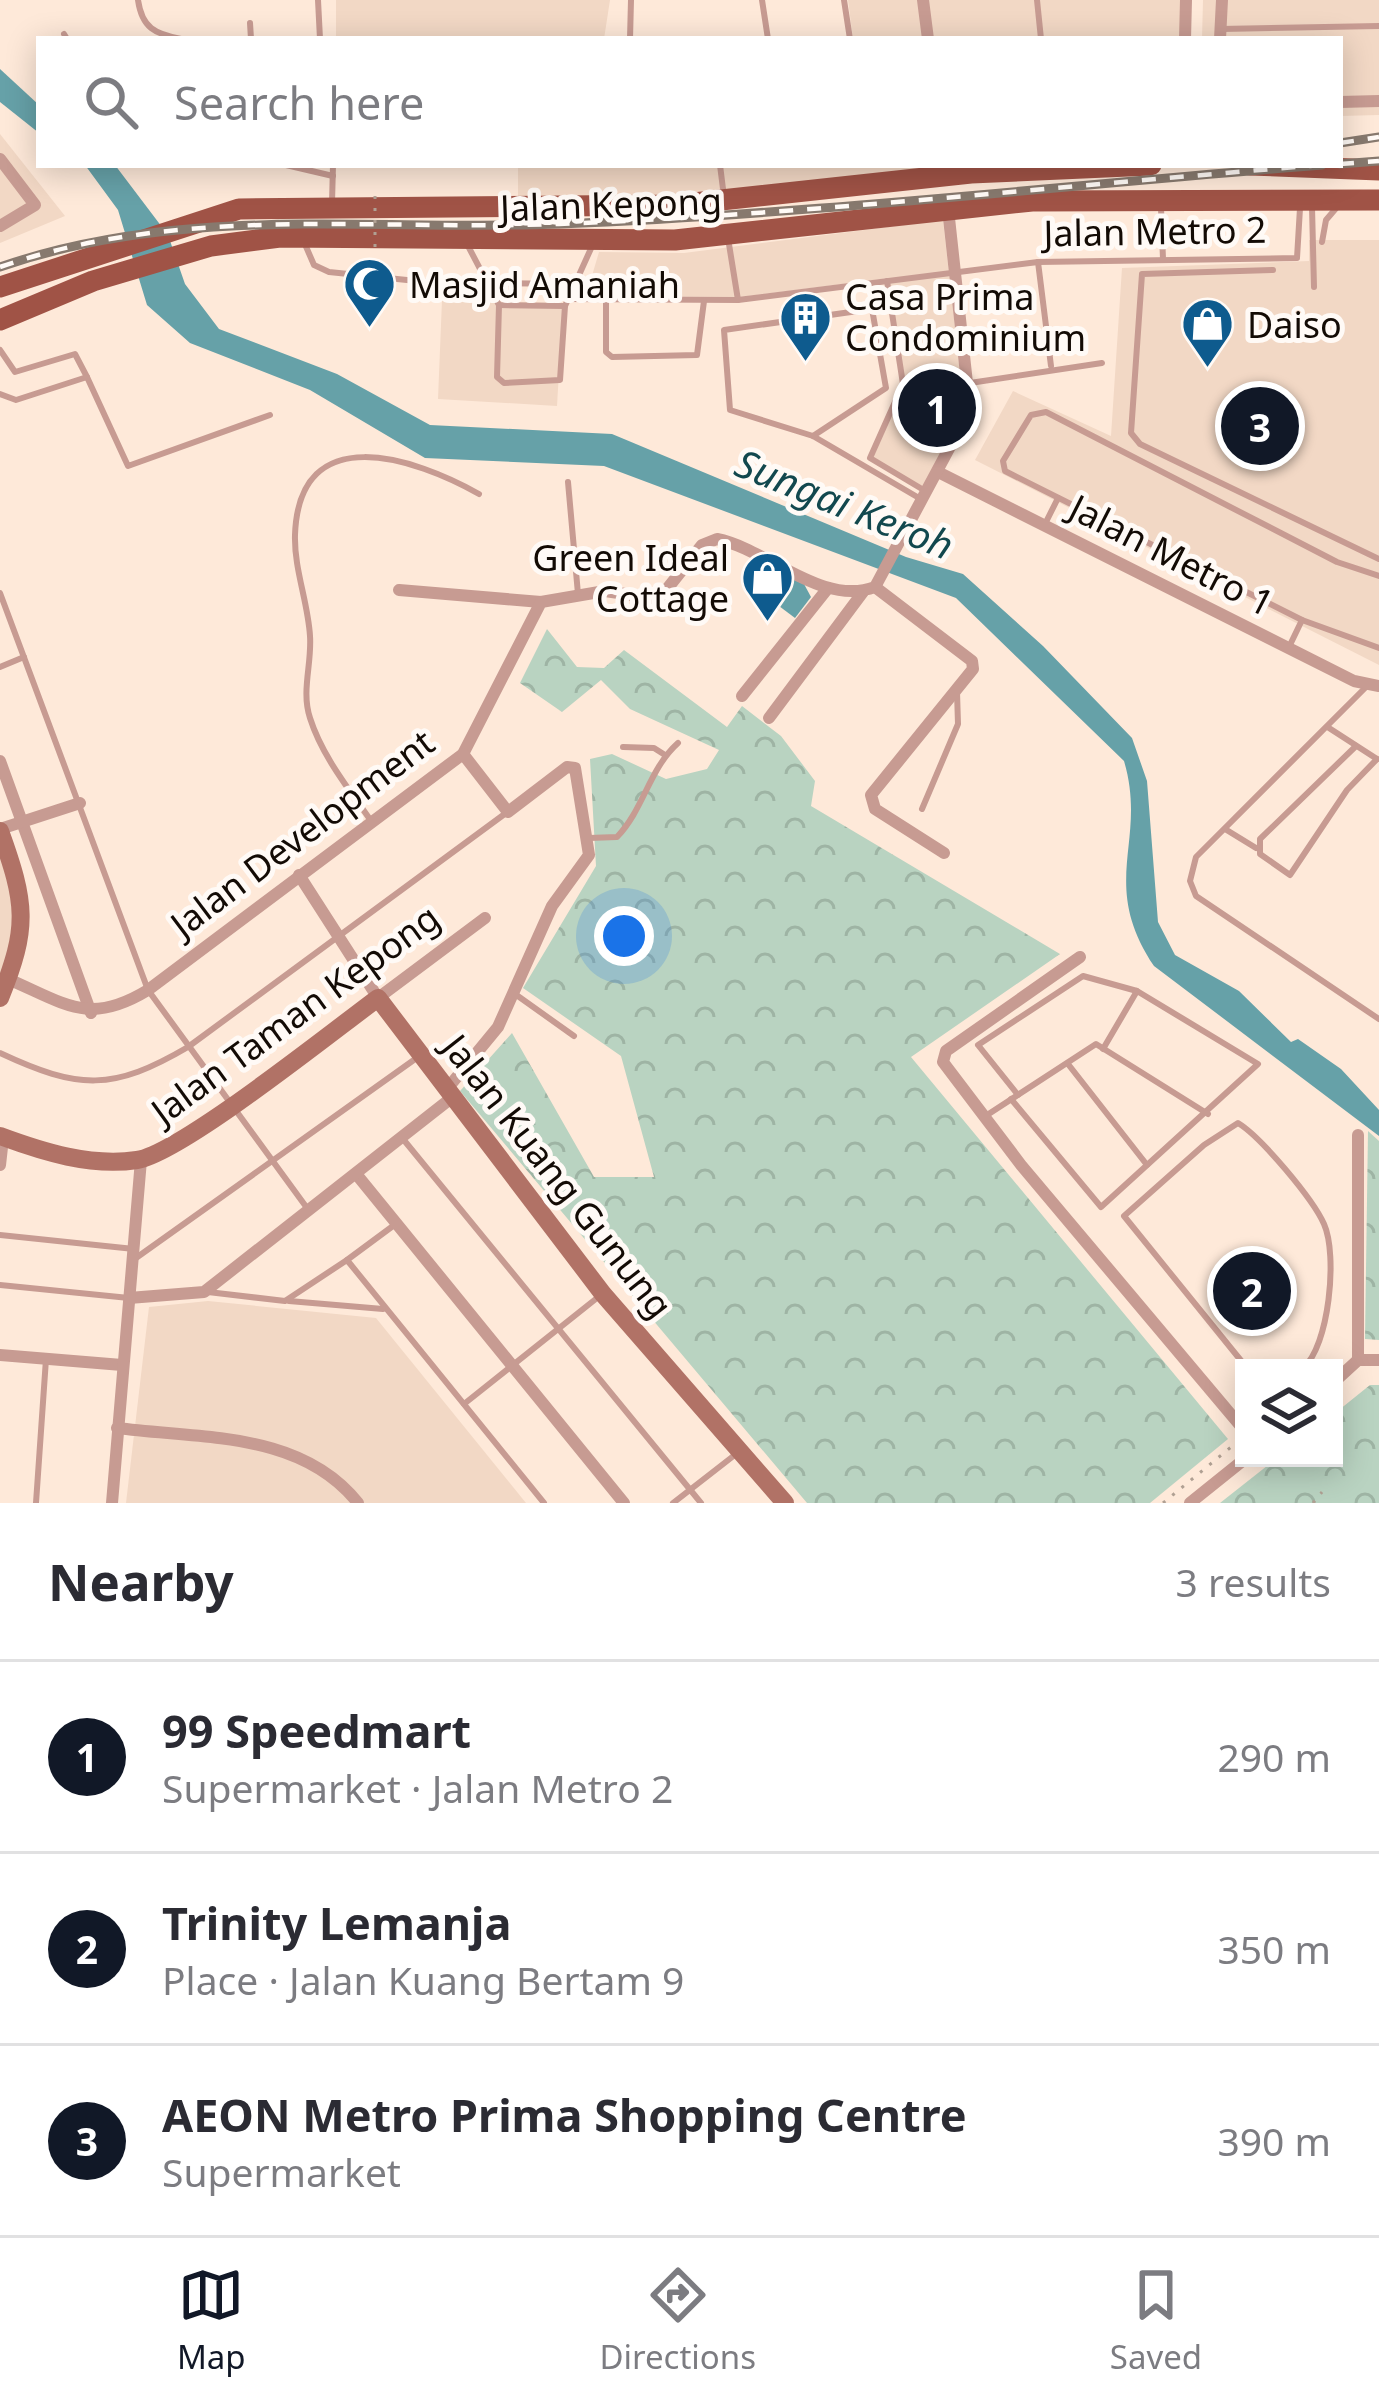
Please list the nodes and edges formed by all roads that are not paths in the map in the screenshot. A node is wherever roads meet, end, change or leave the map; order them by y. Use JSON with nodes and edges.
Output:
{"nodes":[{"id":1,"x":138,"y":0,"type":"edge"},
{"id":2,"x":318,"y":0,"type":"edge"},
{"id":3,"x":631,"y":0,"type":"edge"},
{"id":4,"x":762,"y":0,"type":"edge"},
{"id":5,"x":844,"y":0,"type":"edge"},
{"id":6,"x":923,"y":0,"type":"edge"},
{"id":7,"x":1037,"y":0,"type":"edge"},
{"id":8,"x":1186,"y":0,"type":"edge"},
{"id":9,"x":1222,"y":0,"type":"edge"},
{"id":10,"x":250,"y":23,"type":"dead end"},
{"id":11,"x":1379,"y":26,"type":"edge"},
{"id":12,"x":1221,"y":34,"type":"edge"},
{"id":13,"x":163,"y":36,"type":"edge"},
{"id":14,"x":251,"y":36,"type":"edge"},
{"id":15,"x":320,"y":36,"type":"edge"},
{"id":16,"x":630,"y":36,"type":"edge"},
{"id":17,"x":768,"y":36,"type":"edge"},
{"id":18,"x":850,"y":36,"type":"edge"},
{"id":19,"x":928,"y":36,"type":"edge"},
{"id":20,"x":1041,"y":36,"type":"edge"},
{"id":21,"x":1185,"y":36,"type":"edge"},
{"id":22,"x":1379,"y":101,"type":"edge"},
{"id":23,"x":1343,"y":102,"type":"edge"},
{"id":24,"x":0,"y":159,"type":"edge"},
{"id":25,"x":299,"y":168,"type":"edge"},
{"id":26,"x":333,"y":168,"type":"edge"},
{"id":27,"x":720,"y":168,"type":"edge"},
{"id":28,"x":934,"y":168,"type":"edge"},
{"id":29,"x":1010,"y":168,"type":"edge"},
{"id":30,"x":1327,"y":168,"type":"edge"},
{"id":31,"x":963,"y":169,"type":"edge"},
{"id":32,"x":1379,"y":170,"type":"edge"},
{"id":33,"x":333,"y":176,"type":"junction"},
{"id":34,"x":919,"y":180,"type":"junction"},
{"id":35,"x":1161,"y":199,"type":"junction"},
{"id":36,"x":1303,"y":199,"type":"junction"},
{"id":37,"x":1352,"y":200,"type":"junction"},
{"id":38,"x":1379,"y":200,"type":"edge"},
{"id":39,"x":724,"y":201,"type":"junction"},
{"id":40,"x":332,"y":207,"type":"junction"},
{"id":41,"x":948,"y":208,"type":"junction"},
{"id":42,"x":0,"y":226,"type":"edge"},
{"id":43,"x":727,"y":235,"type":"junction"},
{"id":44,"x":303,"y":237,"type":"junction"},
{"id":45,"x":464,"y":240,"type":"junction"},
{"id":46,"x":594,"y":240,"type":"junction"},
{"id":47,"x":1322,"y":242,"type":"dead end"},
{"id":48,"x":1162,"y":259,"type":"junction"},
{"id":49,"x":1038,"y":262,"type":"junction"},
{"id":50,"x":1273,"y":270,"type":"dead end"},
{"id":51,"x":954,"y":271,"type":"junction"},
{"id":52,"x":487,"y":280,"type":"junction"},
{"id":53,"x":887,"y":280,"type":"junction"},
{"id":54,"x":575,"y":284,"type":"junction"},
{"id":55,"x":0,"y":287,"type":"edge"},
{"id":56,"x":1314,"y":287,"type":"dead end"},
{"id":57,"x":606,"y":300,"type":"junction"},
{"id":58,"x":738,"y":300,"type":"junction"},
{"id":59,"x":704,"y":301,"type":"junction"},
{"id":60,"x":567,"y":302,"type":"junction"},
{"id":61,"x":499,"y":304,"type":"junction"},
{"id":62,"x":0,"y":320,"type":"edge"},
{"id":63,"x":0,"y":350,"type":"edge"},
{"id":64,"x":1102,"y":363,"type":"dead end"},
{"id":65,"x":1051,"y":367,"type":"junction"},
{"id":66,"x":87,"y":377,"type":"junction"},
{"id":67,"x":967,"y":383,"type":"junction"},
{"id":68,"x":0,"y":394,"type":"edge"},
{"id":69,"x":270,"y":415,"type":"dead end"},
{"id":70,"x":813,"y":436,"type":"junction"},
{"id":71,"x":940,"y":473,"type":"junction"},
{"id":72,"x":568,"y":482,"type":"dead end"},
{"id":73,"x":479,"y":494,"type":"dead end"},
{"id":74,"x":925,"y":496,"type":"junction"},
{"id":75,"x":1058,"y":498,"type":"junction"},
{"id":76,"x":1045,"y":524,"type":"junction"},
{"id":77,"x":1379,"y":559,"type":"edge"},
{"id":78,"x":1379,"y":576,"type":"edge"},
{"id":79,"x":873,"y":587,"type":"junction"},
{"id":80,"x":827,"y":588,"type":"junction"},
{"id":81,"x":398,"y":590,"type":"dead end"},
{"id":82,"x":0,"y":592,"type":"edge"},
{"id":83,"x":578,"y":594,"type":"junction"},
{"id":84,"x":541,"y":602,"type":"junction"},
{"id":85,"x":1302,"y":620,"type":"junction"},
{"id":86,"x":1289,"y":647,"type":"junction"},
{"id":87,"x":1379,"y":648,"type":"edge"},
{"id":88,"x":24,"y":657,"type":"junction"},
{"id":89,"x":0,"y":667,"type":"edge"},
{"id":90,"x":1374,"y":685,"type":"edge"},
{"id":91,"x":957,"y":688,"type":"junction"},
{"id":92,"x":742,"y":696,"type":"dead end"},
{"id":93,"x":769,"y":718,"type":"dead end"},
{"id":94,"x":1329,"y":728,"type":"junction"},
{"id":95,"x":678,"y":742,"type":"dead end"},
{"id":96,"x":623,"y":746,"type":"dead end"},
{"id":97,"x":1357,"y":746,"type":"junction"},
{"id":98,"x":463,"y":754,"type":"junction"},
{"id":99,"x":664,"y":754,"type":"junction"},
{"id":100,"x":1378,"y":760,"type":"edge"},
{"id":101,"x":0,"y":761,"type":"edge"},
{"id":102,"x":80,"y":802,"type":"junction"},
{"id":103,"x":922,"y":809,"type":"dead end"},
{"id":104,"x":508,"y":812,"type":"junction"},
{"id":105,"x":22,"y":821,"type":"junction"},
{"id":106,"x":371,"y":821,"type":"junction"},
{"id":107,"x":1225,"y":829,"type":"junction"},
{"id":108,"x":0,"y":830,"type":"edge"},
{"id":109,"x":589,"y":838,"type":"junction"},
{"id":110,"x":1256,"y":848,"type":"junction"},
{"id":111,"x":944,"y":853,"type":"dead end"},
{"id":112,"x":299,"y":874,"type":"junction"},
{"id":113,"x":1290,"y":875,"type":"junction"},
{"id":114,"x":1298,"y":884,"type":"dead end"},
{"id":115,"x":485,"y":918,"type":"dead end"},
{"id":116,"x":337,"y":934,"type":"junction"},
{"id":117,"x":1079,"y":957,"type":"dead end"},
{"id":118,"x":8,"y":979,"type":"junction"},
{"id":119,"x":148,"y":990,"type":"junction"},
{"id":120,"x":1137,"y":991,"type":"junction"},
{"id":121,"x":514,"y":994,"type":"junction"},
{"id":122,"x":0,"y":998,"type":"edge"},
{"id":123,"x":378,"y":998,"type":"junction"},
{"id":124,"x":92,"y":1013,"type":"junction"},
{"id":125,"x":1379,"y":1019,"type":"edge"},
{"id":126,"x":574,"y":1036,"type":"dead end"},
{"id":127,"x":188,"y":1048,"type":"junction"},
{"id":128,"x":1103,"y":1049,"type":"junction"},
{"id":129,"x":0,"y":1053,"type":"edge"},
{"id":130,"x":421,"y":1054,"type":"junction"},
{"id":131,"x":1067,"y":1063,"type":"junction"},
{"id":132,"x":450,"y":1093,"type":"junction"},
{"id":133,"x":1015,"y":1097,"type":"junction"},
{"id":134,"x":229,"y":1105,"type":"junction"},
{"id":135,"x":1208,"y":1114,"type":"junction"},
{"id":136,"x":983,"y":1118,"type":"junction"},
{"id":137,"x":1358,"y":1135,"type":"dead end"},
{"id":138,"x":1,"y":1137,"type":"edge"},
{"id":139,"x":403,"y":1138,"type":"junction"},
{"id":140,"x":142,"y":1160,"type":"junction"},
{"id":141,"x":274,"y":1162,"type":"junction"},
{"id":142,"x":0,"y":1165,"type":"edge"},
{"id":143,"x":1147,"y":1166,"type":"junction"},
{"id":144,"x":357,"y":1175,"type":"junction"},
{"id":145,"x":309,"y":1210,"type":"junction"},
{"id":146,"x":397,"y":1223,"type":"junction"},
{"id":147,"x":0,"y":1235,"type":"edge"},
{"id":148,"x":133,"y":1254,"type":"junction"},
{"id":149,"x":347,"y":1260,"type":"junction"},
{"id":150,"x":0,"y":1285,"type":"edge"},
{"id":151,"x":203,"y":1292,"type":"junction"},
{"id":152,"x":603,"y":1294,"type":"junction"},
{"id":153,"x":129,"y":1298,"type":"junction"},
{"id":154,"x":285,"y":1301,"type":"junction"},
{"id":155,"x":384,"y":1309,"type":"junction"},
{"id":156,"x":558,"y":1327,"type":"junction"},
{"id":157,"x":0,"y":1355,"type":"edge"},
{"id":158,"x":46,"y":1359,"type":"junction"},
{"id":159,"x":1240,"y":1359,"type":"edge"},
{"id":160,"x":1315,"y":1359,"type":"edge"},
{"id":161,"x":1358,"y":1360,"type":"junction"},
{"id":162,"x":1379,"y":1360,"type":"edge"},
{"id":163,"x":510,"y":1364,"type":"junction"},
{"id":164,"x":122,"y":1365,"type":"junction"},
{"id":165,"x":1343,"y":1374,"type":"edge"},
{"id":166,"x":464,"y":1404,"type":"junction"},
{"id":167,"x":1235,"y":1422,"type":"edge"},
{"id":168,"x":117,"y":1428,"type":"junction"},
{"id":169,"x":740,"y":1451,"type":"junction"},
{"id":170,"x":1235,"y":1467,"type":"edge"},
{"id":171,"x":690,"y":1490,"type":"junction"},
{"id":172,"x":36,"y":1503,"type":"edge"},
{"id":173,"x":112,"y":1503,"type":"edge"},
{"id":174,"x":358,"y":1503,"type":"edge"},
{"id":175,"x":544,"y":1503,"type":"edge"},
{"id":176,"x":624,"y":1503,"type":"edge"},
{"id":177,"x":673,"y":1503,"type":"edge"},
{"id":178,"x":701,"y":1503,"type":"edge"},
{"id":179,"x":785,"y":1503,"type":"edge"},
{"id":180,"x":1190,"y":1503,"type":"edge"}],
"edges":[{"from":1,"to":13,"type":"lane"},
{"from":2,"to":15,"type":"lane"},
{"from":3,"to":16,"type":"lane"},
{"from":4,"to":17,"type":"lane"},
{"from":5,"to":18,"type":"lane"},
{"from":6,"to":19,"type":"street"},
{"from":7,"to":20,"type":"lane"},
{"from":8,"to":21,"type":"street"},
{"from":9,"to":12,"type":"street"},
{"from":10,"to":14,"type":"lane"},
{"from":11,"to":12,"type":"lane"},
{"from":22,"to":23,"type":"street"},
{"from":24,"to":42,"type":"street"},
{"from":25,"to":33,"type":"lane"},
{"from":26,"to":33,"type":"lane"},
{"from":27,"to":39,"type":"lane"},
{"from":28,"to":34,"type":"street"},
{"from":29,"to":31,"type":"main road","name":"Jalan Kepong"},
{"from":30,"to":32,"type":"main road"},
{"from":31,"to":34,"type":"main road","name":"Jalan Kepong"},
{"from":33,"to":40,"type":"lane"},
{"from":34,"to":39,"type":"main road","name":"Jalan Kepong"},
{"from":35,"to":36,"type":"main road","name":"Jalan Kepong"},
{"from":35,"to":41,"type":"main road","name":"Jalan Kepong"},
{"from":35,"to":48,"type":"lane"},
{"from":36,"to":37,"type":"main road","name":"Jalan Kepong"},
{"from":36,"to":48,"type":"lane","name":"Jalan Metro 2"},
{"from":36,"to":56,"type":"lane"},
{"from":37,"to":38,"type":"main road","name":"Jalan Kepong"},
{"from":37,"to":47,"type":"lane"},
{"from":39,"to":40,"type":"main road","name":"Jalan Kepong"},
{"from":40,"to":55,"type":"main road","name":"Jalan Kepong"},
{"from":41,"to":43,"type":"main road","name":"Jalan Kepong"},
{"from":41,"to":51,"type":"street"},
{"from":43,"to":46,"type":"main road","name":"Jalan Kepong"},
{"from":43,"to":58,"type":"lane"},
{"from":44,"to":45,"type":"main road","name":"Jalan Kepong"},
{"from":44,"to":52,"type":"lane"},
{"from":44,"to":62,"type":"main road","name":"Jalan Kepong"},
{"from":45,"to":46,"type":"main road","name":"Jalan Kepong"},
{"from":45,"to":52,"type":"lane"},
{"from":46,"to":54,"type":"lane"},
{"from":48,"to":49,"type":"lane","name":"Jalan Metro 2"},
{"from":49,"to":51,"type":"lane","name":"Jalan Metro 2"},
{"from":49,"to":65,"type":"lane"},
{"from":50,"to":77,"type":"lane"},
{"from":51,"to":53,"type":"lane","name":"Jalan Metro 2"},
{"from":51,"to":67,"type":"street"},
{"from":52,"to":54,"type":"lane"},
{"from":52,"to":61,"type":"lane"},
{"from":53,"to":58,"type":"lane","name":"Jalan Metro 2"},
{"from":53,"to":74,"type":"lane"},
{"from":54,"to":60,"type":"lane"},
{"from":57,"to":59,"type":"lane","name":"Jalan Metro 2"},
{"from":57,"to":59,"type":"lane"},
{"from":57,"to":60,"type":"lane","name":"Jalan Metro 2"},
{"from":58,"to":59,"type":"lane","name":"Jalan Metro 2"},
{"from":60,"to":61,"type":"lane","name":"Jalan Metro 2"},
{"from":60,"to":61,"type":"lane"},
{"from":63,"to":66,"type":"lane"},
{"from":64,"to":65,"type":"lane"},
{"from":65,"to":67,"type":"lane"},
{"from":66,"to":68,"type":"lane"},
{"from":66,"to":69,"type":"lane"},
{"from":67,"to":71,"type":"street"},
{"from":70,"to":70,"type":"lane"},
{"from":70,"to":74,"type":"lane"},
{"from":71,"to":74,"type":"street"},
{"from":71,"to":76,"type":"street","name":"Jalan Metro 1"},
{"from":72,"to":83,"type":"lane"},
{"from":73,"to":106,"type":"lane"},
{"from":74,"to":79,"type":"street"},
{"from":75,"to":76,"type":"lane"},
{"from":75,"to":78,"type":"lane"},
{"from":75,"to":85,"type":"lane"},
{"from":76,"to":86,"type":"street","name":"Jalan Metro 1"},
{"from":79,"to":80,"type":"street"},
{"from":79,"to":91,"type":"street"},
{"from":79,"to":93,"type":"street"},
{"from":80,"to":83,"type":"street"},
{"from":80,"to":92,"type":"street"},
{"from":81,"to":84,"type":"street"},
{"from":82,"to":88,"type":"lane"},
{"from":83,"to":84,"type":"street"},
{"from":84,"to":98,"type":"street","name":"Jalan Development"},
{"from":85,"to":86,"type":"lane"},
{"from":85,"to":87,"type":"lane"},
{"from":86,"to":90,"type":"street","name":"Jalan Metro 1"},
{"from":88,"to":89,"type":"lane"},
{"from":88,"to":102,"type":"lane"},
{"from":90,"to":94,"type":"lane"},
{"from":91,"to":103,"type":"lane"},
{"from":91,"to":111,"type":"street"},
{"from":94,"to":97,"type":"lane"},
{"from":94,"to":107,"type":"lane"},
{"from":95,"to":99,"type":"lane"},
{"from":96,"to":99,"type":"lane"},
{"from":97,"to":100,"type":"lane"},
{"from":97,"to":110,"type":"lane"},
{"from":98,"to":104,"type":"street"},
{"from":98,"to":106,"type":"street","name":"Jalan Development"},
{"from":99,"to":109,"type":"lane"},
{"from":100,"to":113,"type":"lane"},
{"from":101,"to":105,"type":"street"},
{"from":102,"to":105,"type":"street"},
{"from":102,"to":119,"type":"lane"},
{"from":104,"to":109,"type":"street"},
{"from":104,"to":116,"type":"lane"},
{"from":105,"to":108,"type":"street"},
{"from":105,"to":124,"type":"street"},
{"from":106,"to":112,"type":"street","name":"Jalan Development"},
{"from":107,"to":110,"type":"lane"},
{"from":107,"to":125,"type":"lane"},
{"from":108,"to":118,"type":"street"},
{"from":109,"to":121,"type":"street"},
{"from":110,"to":113,"type":"lane"},
{"from":112,"to":116,"type":"street","name":"Jalan Kuang Gunung"},
{"from":112,"to":119,"type":"street","name":"Jalan Development"},
{"from":113,"to":114,"type":"lane"},
{"from":115,"to":123,"type":"street","name":"Jalan Taman Kepong"},
{"from":116,"to":123,"type":"street","name":"Jalan Kuang Gunung"},
{"from":116,"to":127,"type":"lane"},
{"from":117,"to":136,"type":"street"},
{"from":118,"to":122,"type":"street"},
{"from":118,"to":124,"type":"street"},
{"from":119,"to":124,"type":"street","name":"Jalan Development"},
{"from":119,"to":127,"type":"lane"},
{"from":120,"to":128,"type":"lane"},
{"from":120,"to":133,"type":"lane"},
{"from":120,"to":135,"type":"lane"},
{"from":121,"to":126,"type":"lane"},
{"from":121,"to":132,"type":"street"},
{"from":123,"to":130,"type":"street","name":"Jalan Kuang Gunung"},
{"from":123,"to":134,"type":"street","name":"Jalan Taman Kepong"},
{"from":127,"to":129,"type":"lane"},
{"from":127,"to":134,"type":"lane"},
{"from":128,"to":131,"type":"lane"},
{"from":128,"to":135,"type":"lane"},
{"from":130,"to":132,"type":"street","name":"Jalan Kuang Gunung"},
{"from":130,"to":141,"type":"lane"},
{"from":131,"to":133,"type":"lane"},
{"from":131,"to":143,"type":"lane"},
{"from":132,"to":139,"type":"street"},
{"from":132,"to":152,"type":"street","name":"Jalan Kuang Gunung"},
{"from":133,"to":136,"type":"lane"},
{"from":133,"to":143,"type":"lane"},
{"from":134,"to":140,"type":"street","name":"Jalan Taman Kepong"},
{"from":134,"to":141,"type":"lane"},
{"from":135,"to":143,"type":"lane"},
{"from":136,"to":167,"type":"street"},
{"from":137,"to":161,"type":"street"},
{"from":138,"to":140,"type":"street","name":"Jalan Taman Kepong"},
{"from":138,"to":142,"type":"street"},
{"from":139,"to":144,"type":"street"},
{"from":139,"to":156,"type":"lane"},
{"from":140,"to":148,"type":"street"},
{"from":141,"to":145,"type":"lane"},
{"from":141,"to":148,"type":"lane"},
{"from":144,"to":145,"type":"street"},
{"from":144,"to":146,"type":"street"},
{"from":145,"to":151,"type":"street"},
{"from":146,"to":149,"type":"lane"},
{"from":146,"to":163,"type":"street"},
{"from":147,"to":148,"type":"lane"},
{"from":148,"to":153,"type":"street"},
{"from":149,"to":154,"type":"lane"},
{"from":149,"to":155,"type":"lane"},
{"from":150,"to":153,"type":"lane"},
{"from":151,"to":153,"type":"street"},
{"from":151,"to":154,"type":"lane"},
{"from":152,"to":156,"type":"lane"},
{"from":152,"to":169,"type":"street","name":"Jalan Kuang Gunung"},
{"from":153,"to":164,"type":"street"},
{"from":154,"to":155,"type":"lane"},
{"from":155,"to":166,"type":"lane"},
{"from":156,"to":163,"type":"lane"},
{"from":156,"to":171,"type":"lane"},
{"from":157,"to":158,"type":"street"},
{"from":158,"to":164,"type":"street"},
{"from":158,"to":172,"type":"lane"},
{"from":159,"to":160,"type":"lane"},
{"from":161,"to":162,"type":"street"},
{"from":161,"to":165,"type":"street"},
{"from":163,"to":166,"type":"lane"},
{"from":163,"to":176,"type":"street"},
{"from":164,"to":168,"type":"street"},
{"from":166,"to":175,"type":"lane"},
{"from":168,"to":173,"type":"street"},
{"from":168,"to":174,"type":"street"},
{"from":169,"to":171,"type":"lane"},
{"from":169,"to":179,"type":"street","name":"Jalan Kuang Gunung"},
{"from":170,"to":180,"type":"street"},
{"from":171,"to":177,"type":"lane"},
{"from":171,"to":178,"type":"lane"}]}
